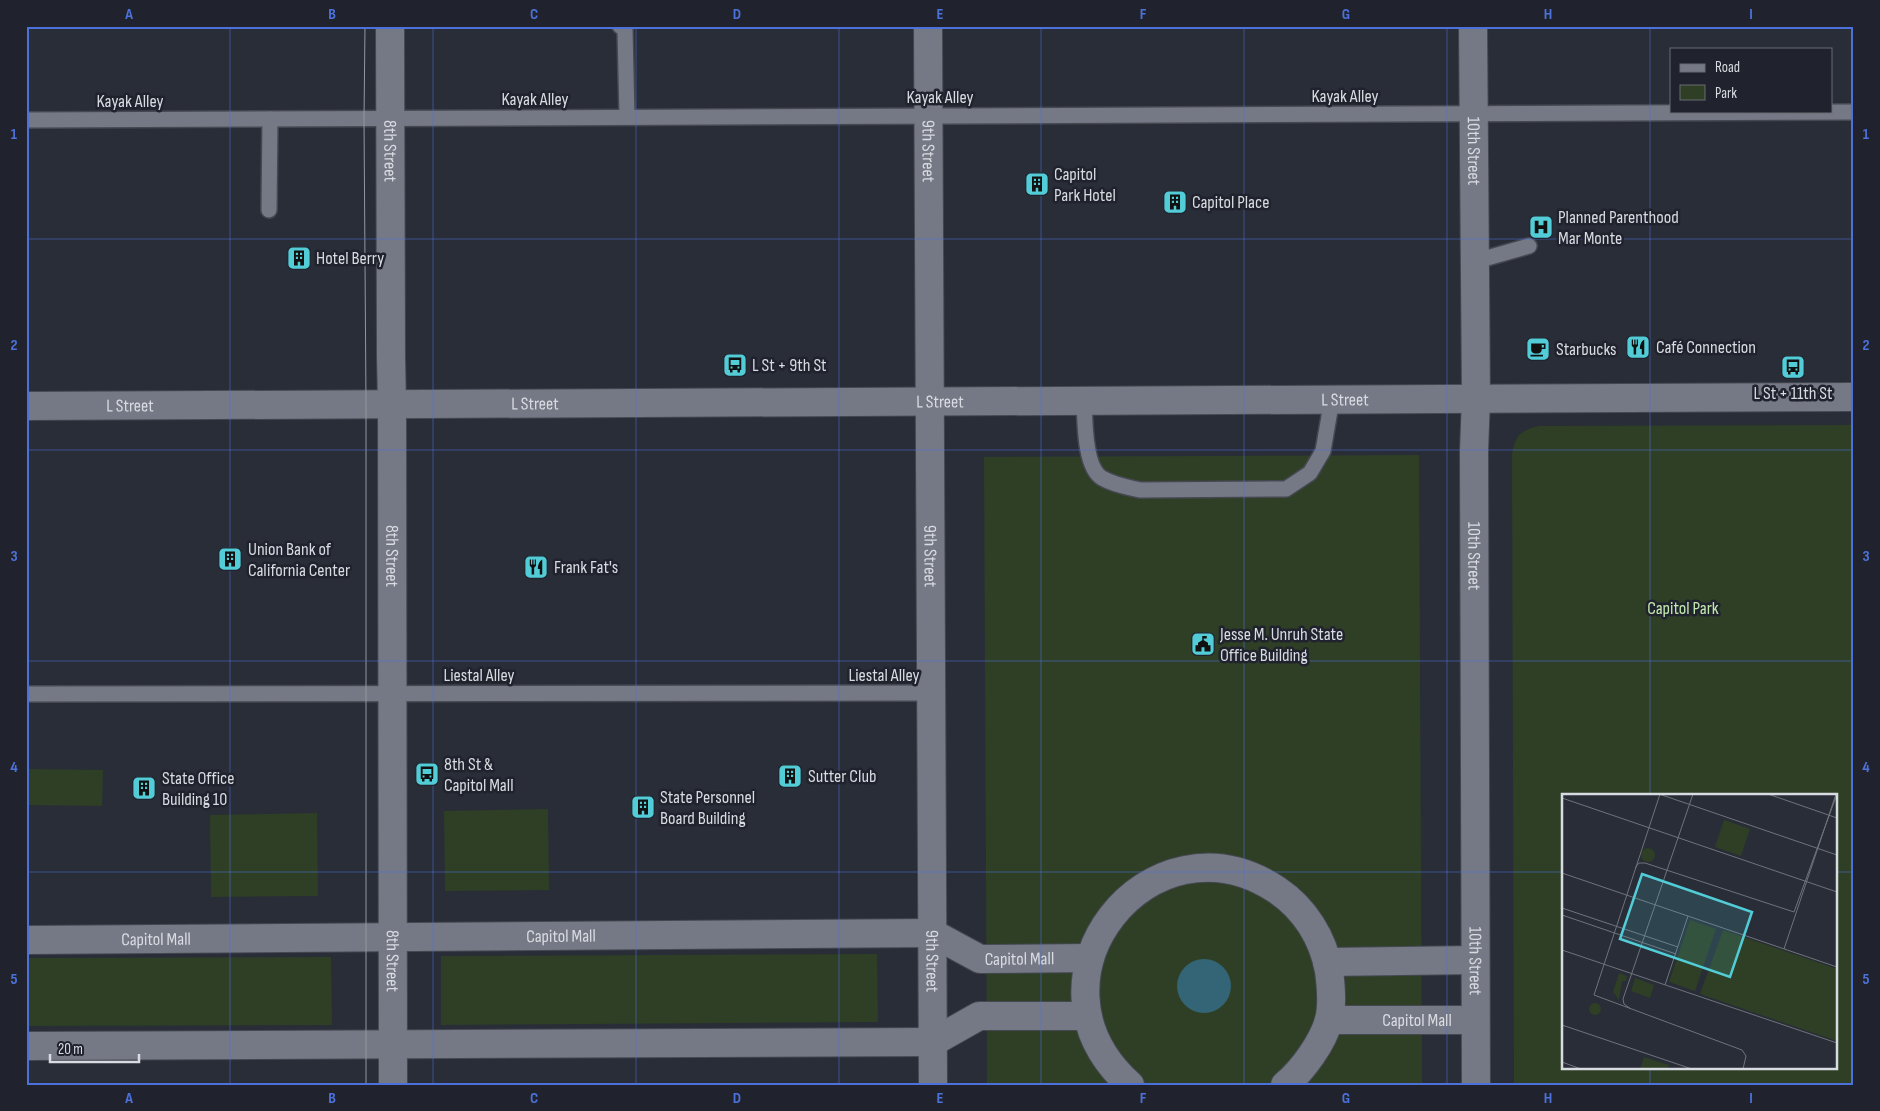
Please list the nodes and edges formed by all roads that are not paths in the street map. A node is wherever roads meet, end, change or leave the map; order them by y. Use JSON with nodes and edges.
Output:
{"nodes":[{"id":1,"x":390,"y":26,"type":"edge"},
{"id":2,"x":620,"y":26,"type":"edge"},
{"id":3,"x":928,"y":26,"type":"edge"},
{"id":4,"x":1473,"y":26,"type":"edge"},
{"id":5,"x":1854,"y":112,"type":"edge"},
{"id":6,"x":1472,"y":114,"type":"junction"},
{"id":7,"x":928,"y":116,"type":"junction"},
{"id":8,"x":390,"y":118,"type":"junction"},
{"id":9,"x":627,"y":118,"type":"junction"},
{"id":10,"x":270,"y":119,"type":"junction"},
{"id":11,"x":26,"y":120,"type":"edge"},
{"id":12,"x":269,"y":210,"type":"dead end"},
{"id":13,"x":1529,"y":246,"type":"dead end"},
{"id":14,"x":1473,"y":262,"type":"junction"},
{"id":15,"x":1854,"y":397,"type":"edge"},
{"id":16,"x":1476,"y":398,"type":"junction"},
{"id":17,"x":1332,"y":399,"type":"junction"},
{"id":18,"x":1084,"y":400,"type":"junction"},
{"id":19,"x":930,"y":401,"type":"junction"},
{"id":20,"x":392,"y":404,"type":"junction"},
{"id":21,"x":26,"y":406,"type":"edge"},
{"id":22,"x":932,"y":693,"type":"junction"},
{"id":23,"x":26,"y":694,"type":"edge"},
{"id":24,"x":392,"y":694,"type":"junction"},
{"id":25,"x":932,"y":933,"type":"junction"},
{"id":26,"x":392,"y":937,"type":"junction"},
{"id":27,"x":26,"y":940,"type":"edge"},
{"id":28,"x":1090,"y":958,"type":"junction"},
{"id":29,"x":1474,"y":960,"type":"junction"},
{"id":30,"x":1327,"y":962,"type":"junction"},
{"id":31,"x":1087,"y":1016,"type":"junction"},
{"id":32,"x":1329,"y":1020,"type":"junction"},
{"id":33,"x":1475,"y":1020,"type":"junction"},
{"id":34,"x":933,"y":1042,"type":"junction"},
{"id":35,"x":392,"y":1045,"type":"junction"},
{"id":36,"x":26,"y":1046,"type":"edge"},
{"id":37,"x":393,"y":1085,"type":"edge"},
{"id":38,"x":933,"y":1085,"type":"edge"},
{"id":39,"x":1130,"y":1085,"type":"edge"},
{"id":40,"x":1285,"y":1085,"type":"edge"},
{"id":41,"x":1476,"y":1085,"type":"edge"}],
"edges":[{"from":1,"to":8,"type":"main road","name":"8th Street"},
{"from":2,"to":9,"type":"lane"},
{"from":3,"to":7,"type":"main road","name":"9th Street"},
{"from":4,"to":6,"type":"main road","name":"10th Street"},
{"from":5,"to":6,"type":"lane","name":"Kayak Alley"},
{"from":6,"to":7,"type":"lane","name":"Kayak Alley"},
{"from":6,"to":14,"type":"main road","name":"10th Street"},
{"from":7,"to":9,"type":"lane","name":"Kayak Alley"},
{"from":7,"to":19,"type":"main road","name":"9th Street"},
{"from":8,"to":9,"type":"lane","name":"Kayak Alley"},
{"from":8,"to":10,"type":"lane","name":"Kayak Alley"},
{"from":8,"to":20,"type":"main road","name":"8th Street"},
{"from":10,"to":11,"type":"lane","name":"Kayak Alley"},
{"from":10,"to":12,"type":"lane"},
{"from":13,"to":14,"type":"lane"},
{"from":14,"to":16,"type":"main road","name":"10th Street"},
{"from":15,"to":16,"type":"main road","name":"L Street"},
{"from":16,"to":17,"type":"main road","name":"L Street"},
{"from":16,"to":29,"type":"main road","name":"10th Street"},
{"from":17,"to":18,"type":"main road","name":"L Street"},
{"from":17,"to":18,"type":"lane"},
{"from":18,"to":19,"type":"main road","name":"L Street"},
{"from":19,"to":20,"type":"main road","name":"L Street"},
{"from":19,"to":22,"type":"main road","name":"9th Street"},
{"from":20,"to":21,"type":"main road","name":"L Street"},
{"from":20,"to":24,"type":"main road","name":"8th Street"},
{"from":22,"to":24,"type":"lane","name":"Liestal Alley"},
{"from":22,"to":25,"type":"main road","name":"9th Street"},
{"from":23,"to":24,"type":"lane","name":"Liestal Alley"},
{"from":24,"to":26,"type":"main road","name":"8th Street"},
{"from":25,"to":26,"type":"main road","name":"Capitol Mall"},
{"from":25,"to":28,"type":"main road","name":"Capitol Mall"},
{"from":25,"to":34,"type":"main road","name":"9th Street"},
{"from":26,"to":27,"type":"main road","name":"Capitol Mall"},
{"from":26,"to":35,"type":"main road","name":"8th Street"},
{"from":28,"to":30,"type":"main road"},
{"from":28,"to":31,"type":"main road"},
{"from":29,"to":30,"type":"main road"},
{"from":29,"to":33,"type":"main road","name":"10th Street"},
{"from":30,"to":32,"type":"main road"},
{"from":31,"to":34,"type":"main road"},
{"from":31,"to":39,"type":"main road"},
{"from":32,"to":33,"type":"main road","name":"Capitol Mall"},
{"from":32,"to":40,"type":"main road"},
{"from":33,"to":41,"type":"main road","name":"10th Street"},
{"from":34,"to":35,"type":"main road"},
{"from":34,"to":38,"type":"main road","name":"9th Street"},
{"from":35,"to":36,"type":"main road"},
{"from":35,"to":37,"type":"main road","name":"8th Street"}]}
